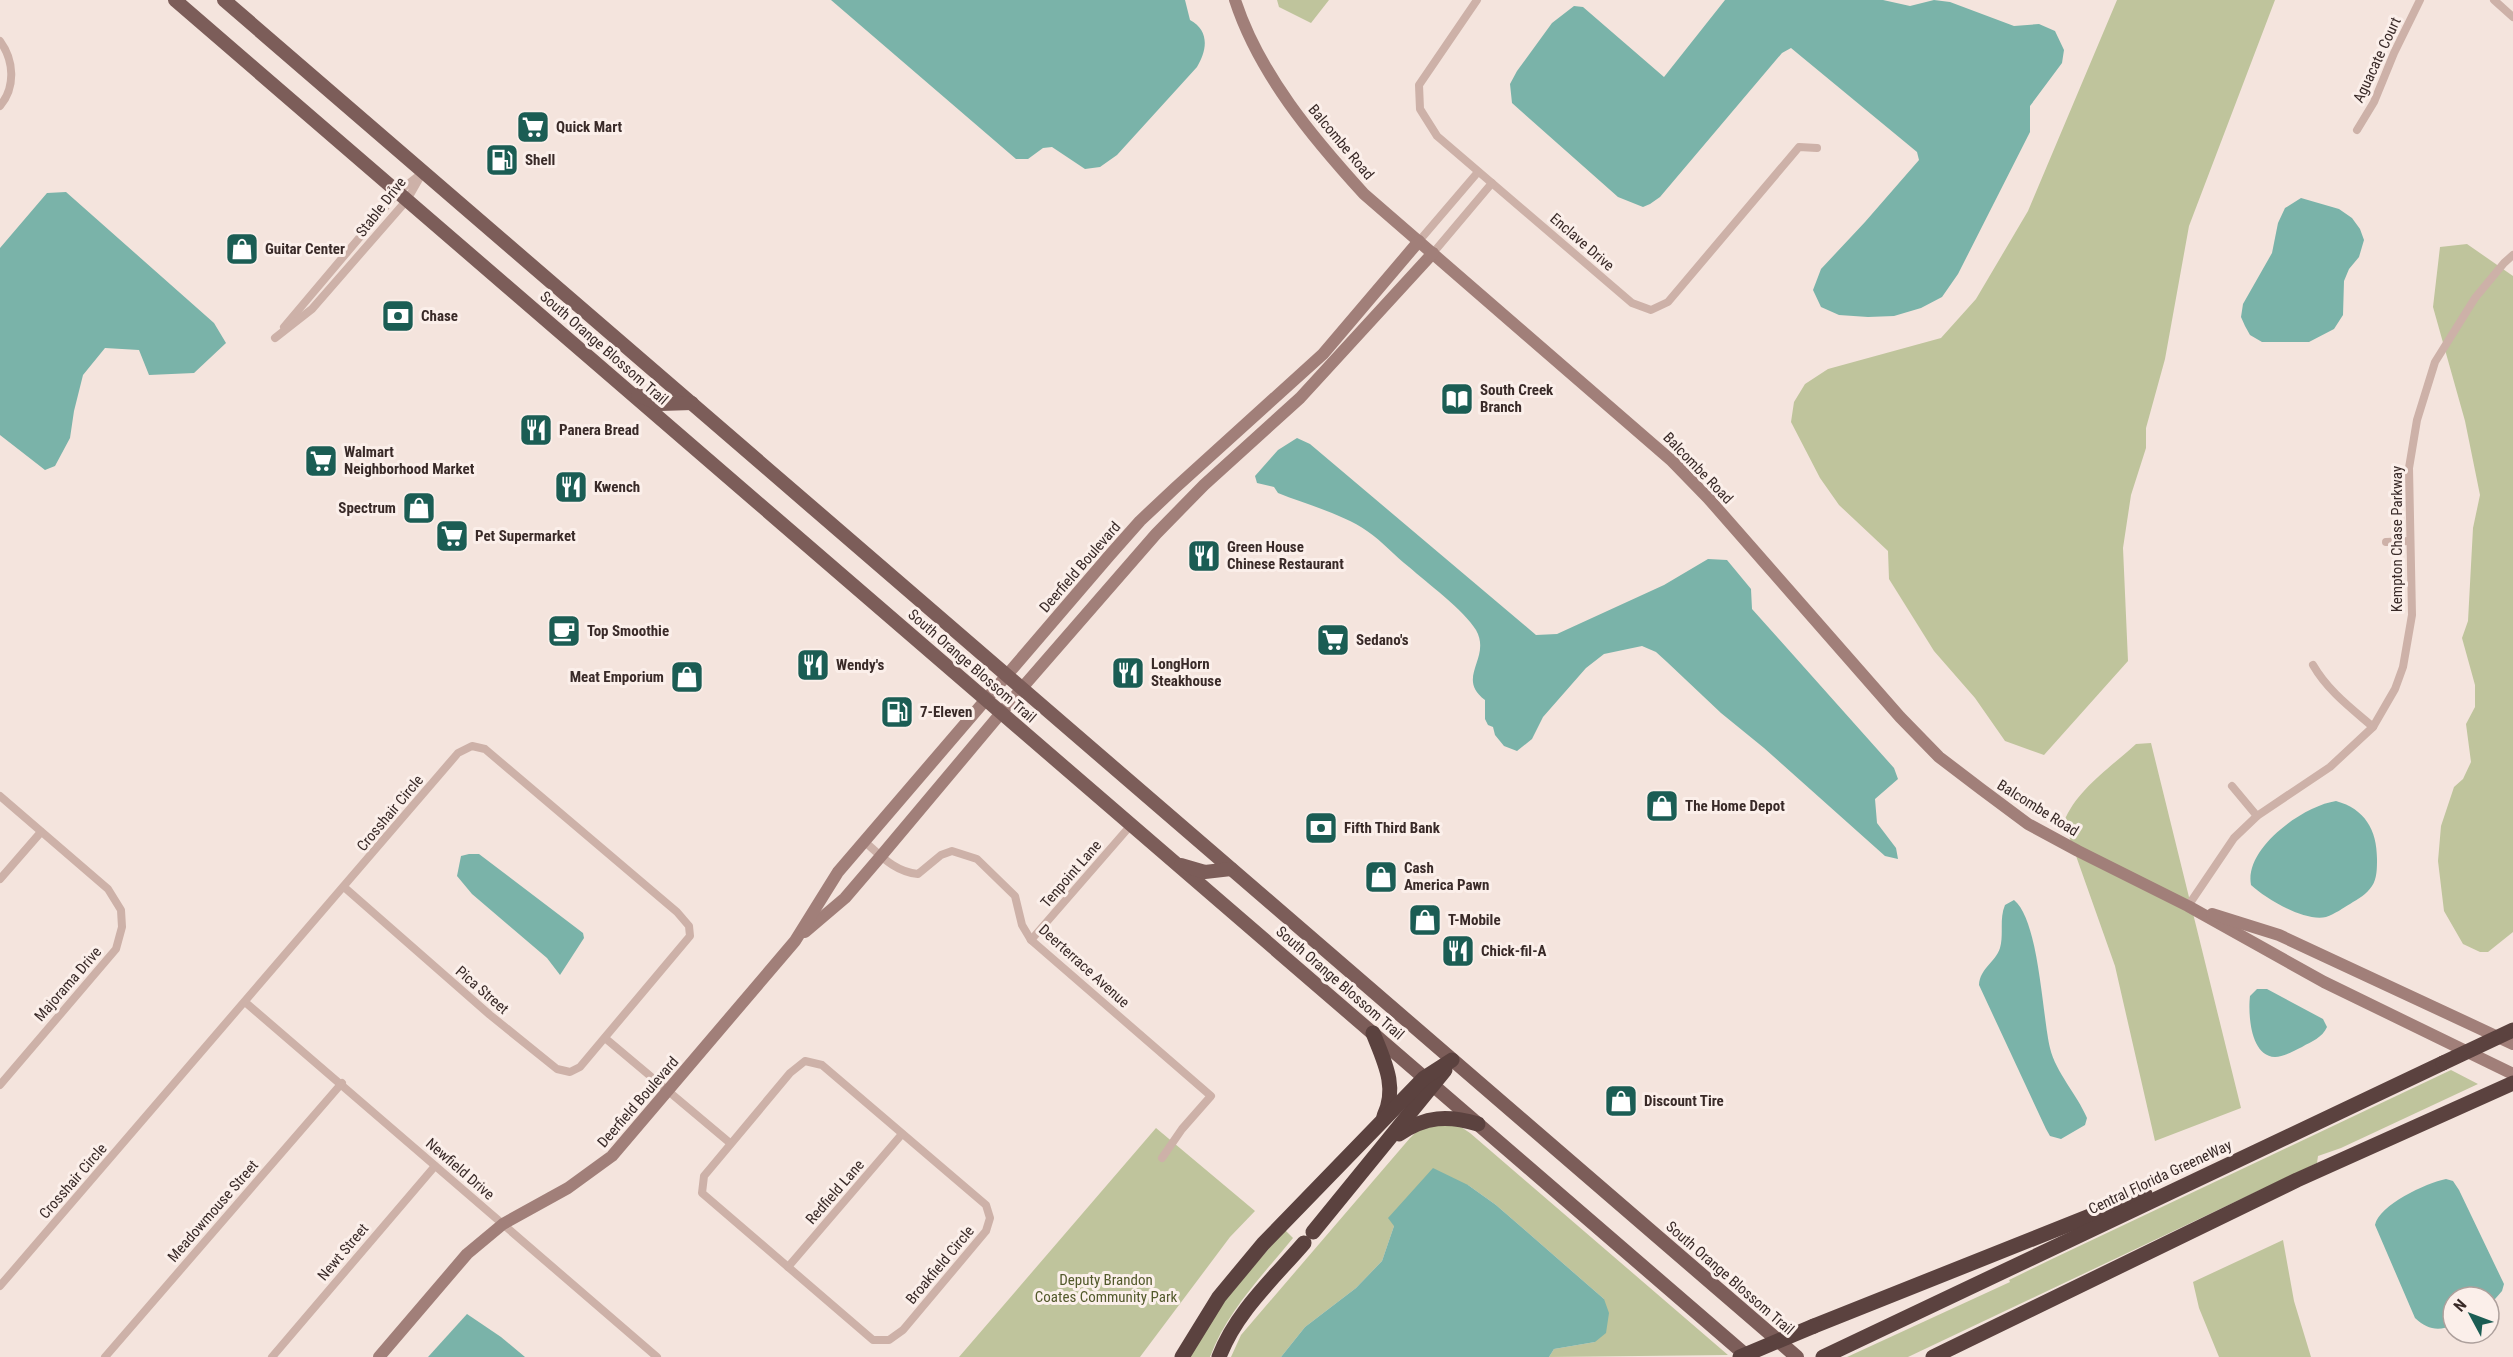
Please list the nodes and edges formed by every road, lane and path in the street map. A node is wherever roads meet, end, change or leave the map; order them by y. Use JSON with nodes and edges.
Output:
{"nodes":[{"id":1,"x":175,"y":0,"type":"edge"},
{"id":2,"x":224,"y":0,"type":"edge"},
{"id":3,"x":1235,"y":0,"type":"edge"},
{"id":4,"x":1477,"y":0,"type":"edge"},
{"id":5,"x":2421,"y":0,"type":"edge"},
{"id":6,"x":2494,"y":0,"type":"edge"},
{"id":7,"x":2513,"y":17,"type":"edge"},
{"id":8,"x":0,"y":41,"type":"edge"},
{"id":9,"x":0,"y":106,"type":"edge"},
{"id":10,"x":2357,"y":130,"type":"dead end"},
{"id":11,"x":1817,"y":148,"type":"dead end"},
{"id":12,"x":423,"y":172,"type":"junction"},
{"id":13,"x":1478,"y":172,"type":"junction"},
{"id":14,"x":1492,"y":183,"type":"junction"},
{"id":15,"x":403,"y":196,"type":"junction"},
{"id":16,"x":1419,"y":241,"type":"junction"},
{"id":17,"x":1433,"y":253,"type":"junction"},
{"id":18,"x":2513,"y":255,"type":"edge"},
{"id":19,"x":628,"y":391,"type":"junction"},
{"id":20,"x":692,"y":404,"type":"junction"},
{"id":21,"x":1140,"y":521,"type":"junction"},
{"id":22,"x":1156,"y":534,"type":"junction"},
{"id":23,"x":2409,"y":541,"type":"junction"},
{"id":24,"x":2386,"y":542,"type":"dead end"},
{"id":25,"x":2313,"y":665,"type":"dead end"},
{"id":26,"x":1006,"y":675,"type":"junction"},
{"id":27,"x":1022,"y":688,"type":"junction"},
{"id":28,"x":986,"y":700,"type":"junction"},
{"id":29,"x":1002,"y":713,"type":"junction"},
{"id":30,"x":2373,"y":727,"type":"junction"},
{"id":31,"x":2232,"y":786,"type":"dead end"},
{"id":32,"x":0,"y":796,"type":"edge"},
{"id":33,"x":2257,"y":816,"type":"junction"},
{"id":34,"x":1131,"y":825,"type":"junction"},
{"id":35,"x":41,"y":832,"type":"junction"},
{"id":36,"x":864,"y":841,"type":"junction"},
{"id":37,"x":882,"y":856,"type":"junction"},
{"id":38,"x":1176,"y":864,"type":"junction"},
{"id":39,"x":1231,"y":869,"type":"junction"},
{"id":40,"x":0,"y":879,"type":"edge"},
{"id":41,"x":344,"y":887,"type":"junction"},
{"id":42,"x":2188,"y":906,"type":"junction"},
{"id":43,"x":795,"y":940,"type":"junction"},
{"id":44,"x":1031,"y":940,"type":"junction"},
{"id":45,"x":245,"y":1002,"type":"junction"},
{"id":46,"x":2513,"y":1030,"type":"edge"},
{"id":47,"x":1373,"y":1033,"type":"junction"},
{"id":48,"x":605,"y":1038,"type":"junction"},
{"id":49,"x":2513,"y":1044,"type":"edge"},
{"id":50,"x":1452,"y":1060,"type":"junction"},
{"id":51,"x":2513,"y":1074,"type":"edge"},
{"id":52,"x":1428,"y":1082,"type":"junction"},
{"id":53,"x":342,"y":1083,"type":"junction"},
{"id":54,"x":2513,"y":1083,"type":"edge"},
{"id":55,"x":0,"y":1085,"type":"edge"},
{"id":56,"x":668,"y":1091,"type":"junction"},
{"id":57,"x":1382,"y":1120,"type":"junction"},
{"id":58,"x":1478,"y":1124,"type":"junction"},
{"id":59,"x":902,"y":1134,"type":"junction"},
{"id":60,"x":2279,"y":1141,"type":"junction"},
{"id":61,"x":730,"y":1143,"type":"junction"},
{"id":62,"x":1387,"y":1143,"type":"junction"},
{"id":63,"x":1162,"y":1158,"type":"dead end"},
{"id":64,"x":435,"y":1166,"type":"junction"},
{"id":65,"x":503,"y":1224,"type":"junction"},
{"id":66,"x":788,"y":1268,"type":"junction"},
{"id":67,"x":0,"y":1286,"type":"edge"},
{"id":68,"x":105,"y":1357,"type":"edge"},
{"id":69,"x":272,"y":1357,"type":"edge"},
{"id":70,"x":379,"y":1357,"type":"edge"},
{"id":71,"x":657,"y":1357,"type":"edge"},
{"id":72,"x":1182,"y":1357,"type":"edge"},
{"id":73,"x":1219,"y":1357,"type":"edge"},
{"id":74,"x":1740,"y":1357,"type":"edge"},
{"id":75,"x":1748,"y":1357,"type":"edge"},
{"id":76,"x":1797,"y":1357,"type":"edge"},
{"id":77,"x":1823,"y":1357,"type":"edge"},
{"id":78,"x":1933,"y":1357,"type":"edge"}],
"edges":[{"from":1,"to":15,"type":"main road","name":"South Orange Blossom Trail"},
{"from":2,"to":12,"type":"main road","name":"South Orange Blossom Trail"},
{"from":3,"to":16,"type":"street","name":"Balcombe Road"},
{"from":4,"to":13,"type":"street","name":"Enclave Drive"},
{"from":5,"to":10,"type":"street","name":"Aguacate Court"},
{"from":6,"to":7,"type":"street"},
{"from":8,"to":9,"type":"street"},
{"from":11,"to":14,"type":"street","name":"Enclave Drive"},
{"from":12,"to":15,"type":"street","name":"Stable Drive"},
{"from":12,"to":20,"type":"main road","name":"South Orange Blossom Trail"},
{"from":13,"to":14,"type":"street","name":"Enclave Drive"},
{"from":13,"to":16,"type":"street"},
{"from":14,"to":17,"type":"street"},
{"from":15,"to":15,"type":"street","name":"Stable Drive"},
{"from":15,"to":19,"type":"main road","name":"South Orange Blossom Trail"},
{"from":16,"to":17,"type":"street","name":"Balcombe Road"},
{"from":16,"to":21,"type":"street","name":"Deerfield Boulevard"},
{"from":17,"to":22,"type":"street","name":"Deerfield Boulevard"},
{"from":17,"to":42,"type":"street","name":"Balcombe Road"},
{"from":18,"to":23,"type":"street","name":"Kempton Chase Parkway"},
{"from":19,"to":20,"type":"main road"},
{"from":19,"to":28,"type":"main road","name":"South Orange Blossom Trail"},
{"from":20,"to":26,"type":"main road","name":"South Orange Blossom Trail"},
{"from":21,"to":22,"type":"street"},
{"from":21,"to":26,"type":"street","name":"Deerfield Boulevard"},
{"from":22,"to":27,"type":"street","name":"Deerfield Boulevard"},
{"from":23,"to":24,"type":"street"},
{"from":23,"to":30,"type":"street","name":"Kempton Chase Parkway"},
{"from":25,"to":30,"type":"street"},
{"from":26,"to":27,"type":"main road","name":"South Orange Blossom Trail"},
{"from":26,"to":28,"type":"street","name":"Deerfield Boulevard"},
{"from":27,"to":29,"type":"street","name":"Deerfield Boulevard"},
{"from":27,"to":39,"type":"main road","name":"South Orange Blossom Trail"},
{"from":28,"to":29,"type":"main road","name":"South Orange Blossom Trail"},
{"from":28,"to":36,"type":"street","name":"Deerfield Boulevard"},
{"from":29,"to":34,"type":"main road","name":"South Orange Blossom Trail"},
{"from":29,"to":37,"type":"street","name":"Deerfield Boulevard"},
{"from":30,"to":33,"type":"street","name":"Kempton Chase Parkway"},
{"from":31,"to":33,"type":"street"},
{"from":32,"to":35,"type":"street","name":"Majorama Drive"},
{"from":33,"to":42,"type":"street","name":"Kempton Chase Parkway"},
{"from":34,"to":38,"type":"main road","name":"South Orange Blossom Trail"},
{"from":34,"to":44,"type":"street","name":"Tenpoint Lane"},
{"from":35,"to":40,"type":"street"},
{"from":35,"to":55,"type":"street","name":"Majorama Drive"},
{"from":36,"to":37,"type":"street","name":"Deerterrace Avenue"},
{"from":36,"to":43,"type":"street","name":"Deerfield Boulevard"},
{"from":37,"to":43,"type":"street","name":"Deerfield Boulevard"},
{"from":37,"to":44,"type":"street","name":"Deerterrace Avenue"},
{"from":38,"to":39,"type":"main road"},
{"from":38,"to":47,"type":"main road","name":"South Orange Blossom Trail"},
{"from":39,"to":50,"type":"main road","name":"South Orange Blossom Trail"},
{"from":41,"to":45,"type":"street","name":"Crosshair Circle"},
{"from":41,"to":48,"type":"street","name":"Pica Street"},
{"from":41,"to":48,"type":"street","name":"Crosshair Circle"},
{"from":42,"to":49,"type":"street","name":"Balcombe Road"},
{"from":42,"to":51,"type":"street","name":"Balcombe Road"},
{"from":43,"to":56,"type":"street","name":"Deerfield Boulevard"},
{"from":44,"to":63,"type":"street","name":"Deerterrace Avenue"},
{"from":45,"to":53,"type":"street","name":"Newfield Drive"},
{"from":45,"to":67,"type":"street","name":"Crosshair Circle"},
{"from":46,"to":60,"type":"highway","name":"Central Florida GreeneWay","bridge":true},
{"from":47,"to":52,"type":"main road","name":"South Orange Blossom Trail"},
{"from":47,"to":57,"type":"highway"},
{"from":48,"to":56,"type":"street"},
{"from":50,"to":52,"type":"highway"},
{"from":50,"to":76,"type":"main road","name":"South Orange Blossom Trail"},
{"from":52,"to":57,"type":"highway"},
{"from":52,"to":58,"type":"main road","name":"South Orange Blossom Trail"},
{"from":52,"to":62,"type":"highway"},
{"from":53,"to":64,"type":"street","name":"Newfield Drive"},
{"from":53,"to":68,"type":"street","name":"Meadowmouse Street"},
{"from":54,"to":78,"type":"highway"},
{"from":56,"to":61,"type":"street"},
{"from":56,"to":65,"type":"street","name":"Deerfield Boulevard"},
{"from":57,"to":72,"type":"highway"},
{"from":58,"to":62,"type":"highway"},
{"from":58,"to":75,"type":"main road","name":"South Orange Blossom Trail"},
{"from":59,"to":61,"type":"street","name":"Broakfield Circle"},
{"from":59,"to":66,"type":"street","name":"Redfield Lane"},
{"from":59,"to":66,"type":"street","name":"Broakfield Circle"},
{"from":60,"to":74,"type":"highway","bridge":true},
{"from":60,"to":77,"type":"highway","name":"Central Florida GreeneWay"},
{"from":61,"to":66,"type":"street","name":"Broakfield Circle"},
{"from":62,"to":73,"type":"highway"},
{"from":64,"to":65,"type":"street","name":"Newfield Drive"},
{"from":64,"to":69,"type":"street","name":"Newt Street"},
{"from":65,"to":70,"type":"street","name":"Deerfield Boulevard"},
{"from":65,"to":71,"type":"street","name":"Newfield Drive"}]}
